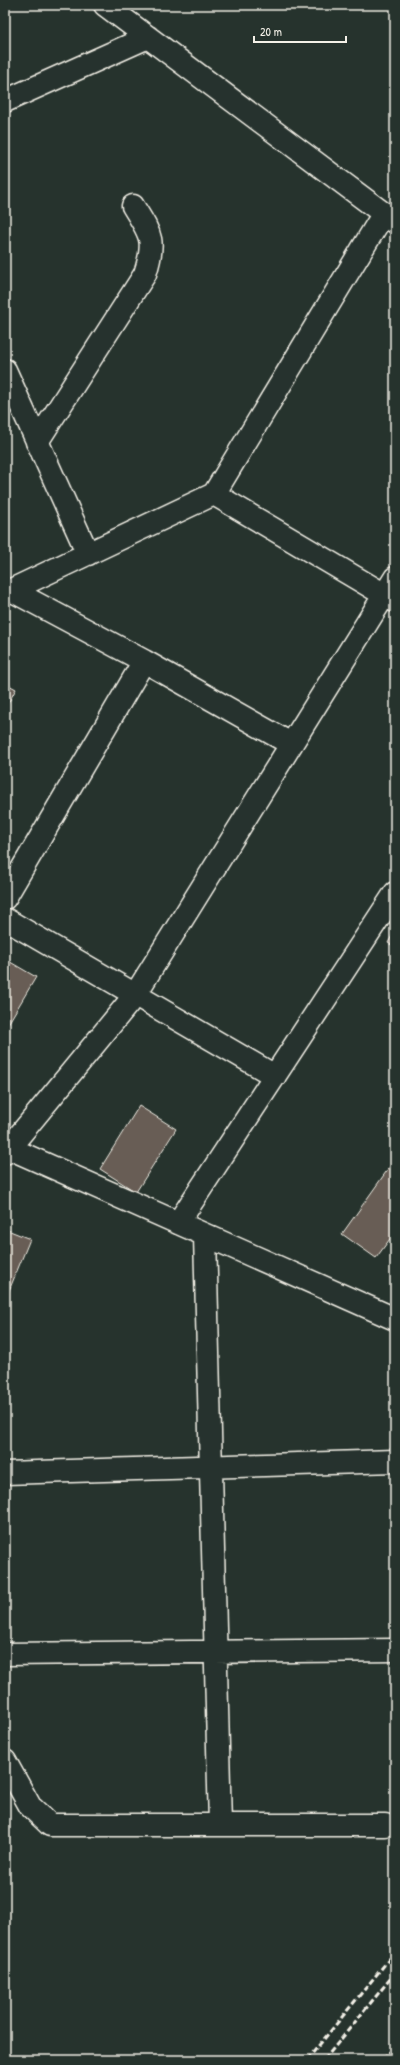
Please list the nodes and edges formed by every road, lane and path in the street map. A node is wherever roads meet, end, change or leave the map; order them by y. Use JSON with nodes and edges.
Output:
{"nodes":[{"id":1,"x":105,"y":5,"type":"edge"},
{"id":2,"x":148,"y":37,"type":"junction"},
{"id":3,"x":6,"y":99,"type":"edge"},
{"id":4,"x":133,"y":206,"type":"dead end"},
{"id":5,"x":389,"y":218,"type":"edge"},
{"id":6,"x":5,"y":370,"type":"edge"},
{"id":7,"x":37,"y":442,"type":"junction"},
{"id":8,"x":214,"y":494,"type":"junction"},
{"id":9,"x":88,"y":554,"type":"junction"},
{"id":10,"x":8,"y":591,"type":"edge"},
{"id":11,"x":391,"y":591,"type":"edge"},
{"id":12,"x":144,"y":661,"type":"junction"},
{"id":13,"x":291,"y":744,"type":"junction"},
{"id":14,"x":395,"y":894,"type":"edge"},
{"id":15,"x":5,"y":898,"type":"edge"},
{"id":16,"x":5,"y":919,"type":"edge"},
{"id":17,"x":135,"y":995,"type":"junction"},
{"id":18,"x":275,"y":1076,"type":"junction"},
{"id":19,"x":7,"y":1151,"type":"edge"},
{"id":20,"x":178,"y":1223,"type":"junction"},
{"id":21,"x":205,"y":1235,"type":"junction"},
{"id":22,"x":395,"y":1319,"type":"edge"},
{"id":23,"x":395,"y":1461,"type":"edge"},
{"id":24,"x":211,"y":1467,"type":"junction"},
{"id":25,"x":5,"y":1473,"type":"edge"},
{"id":26,"x":395,"y":1650,"type":"edge"},
{"id":27,"x":216,"y":1652,"type":"junction"},
{"id":28,"x":5,"y":1654,"type":"edge"},
{"id":29,"x":5,"y":1761,"type":"edge"},
{"id":30,"x":220,"y":1825,"type":"junction"},
{"id":31,"x":385,"y":1825,"type":"dead end"}],
"edges":[{"from":1,"to":2,"type":"street"},
{"from":2,"to":3,"type":"street"},
{"from":2,"to":5,"type":"street"},
{"from":4,"to":7,"type":"street"},
{"from":5,"to":8,"type":"street"},
{"from":6,"to":7,"type":"street"},
{"from":7,"to":9,"type":"street"},
{"from":8,"to":9,"type":"street"},
{"from":8,"to":11,"type":"street"},
{"from":9,"to":10,"type":"street"},
{"from":10,"to":12,"type":"street"},
{"from":11,"to":13,"type":"street"},
{"from":12,"to":13,"type":"street"},
{"from":12,"to":15,"type":"street"},
{"from":13,"to":17,"type":"street"},
{"from":14,"to":18,"type":"street"},
{"from":16,"to":17,"type":"street"},
{"from":17,"to":18,"type":"street"},
{"from":17,"to":19,"type":"street"},
{"from":18,"to":20,"type":"street"},
{"from":19,"to":20,"type":"street"},
{"from":20,"to":21,"type":"street"},
{"from":21,"to":22,"type":"street"},
{"from":21,"to":24,"type":"street"},
{"from":23,"to":24,"type":"street"},
{"from":24,"to":25,"type":"street"},
{"from":24,"to":27,"type":"street"},
{"from":26,"to":27,"type":"street"},
{"from":27,"to":28,"type":"street"},
{"from":27,"to":30,"type":"street"},
{"from":29,"to":30,"type":"street"},
{"from":30,"to":31,"type":"street"}]}
